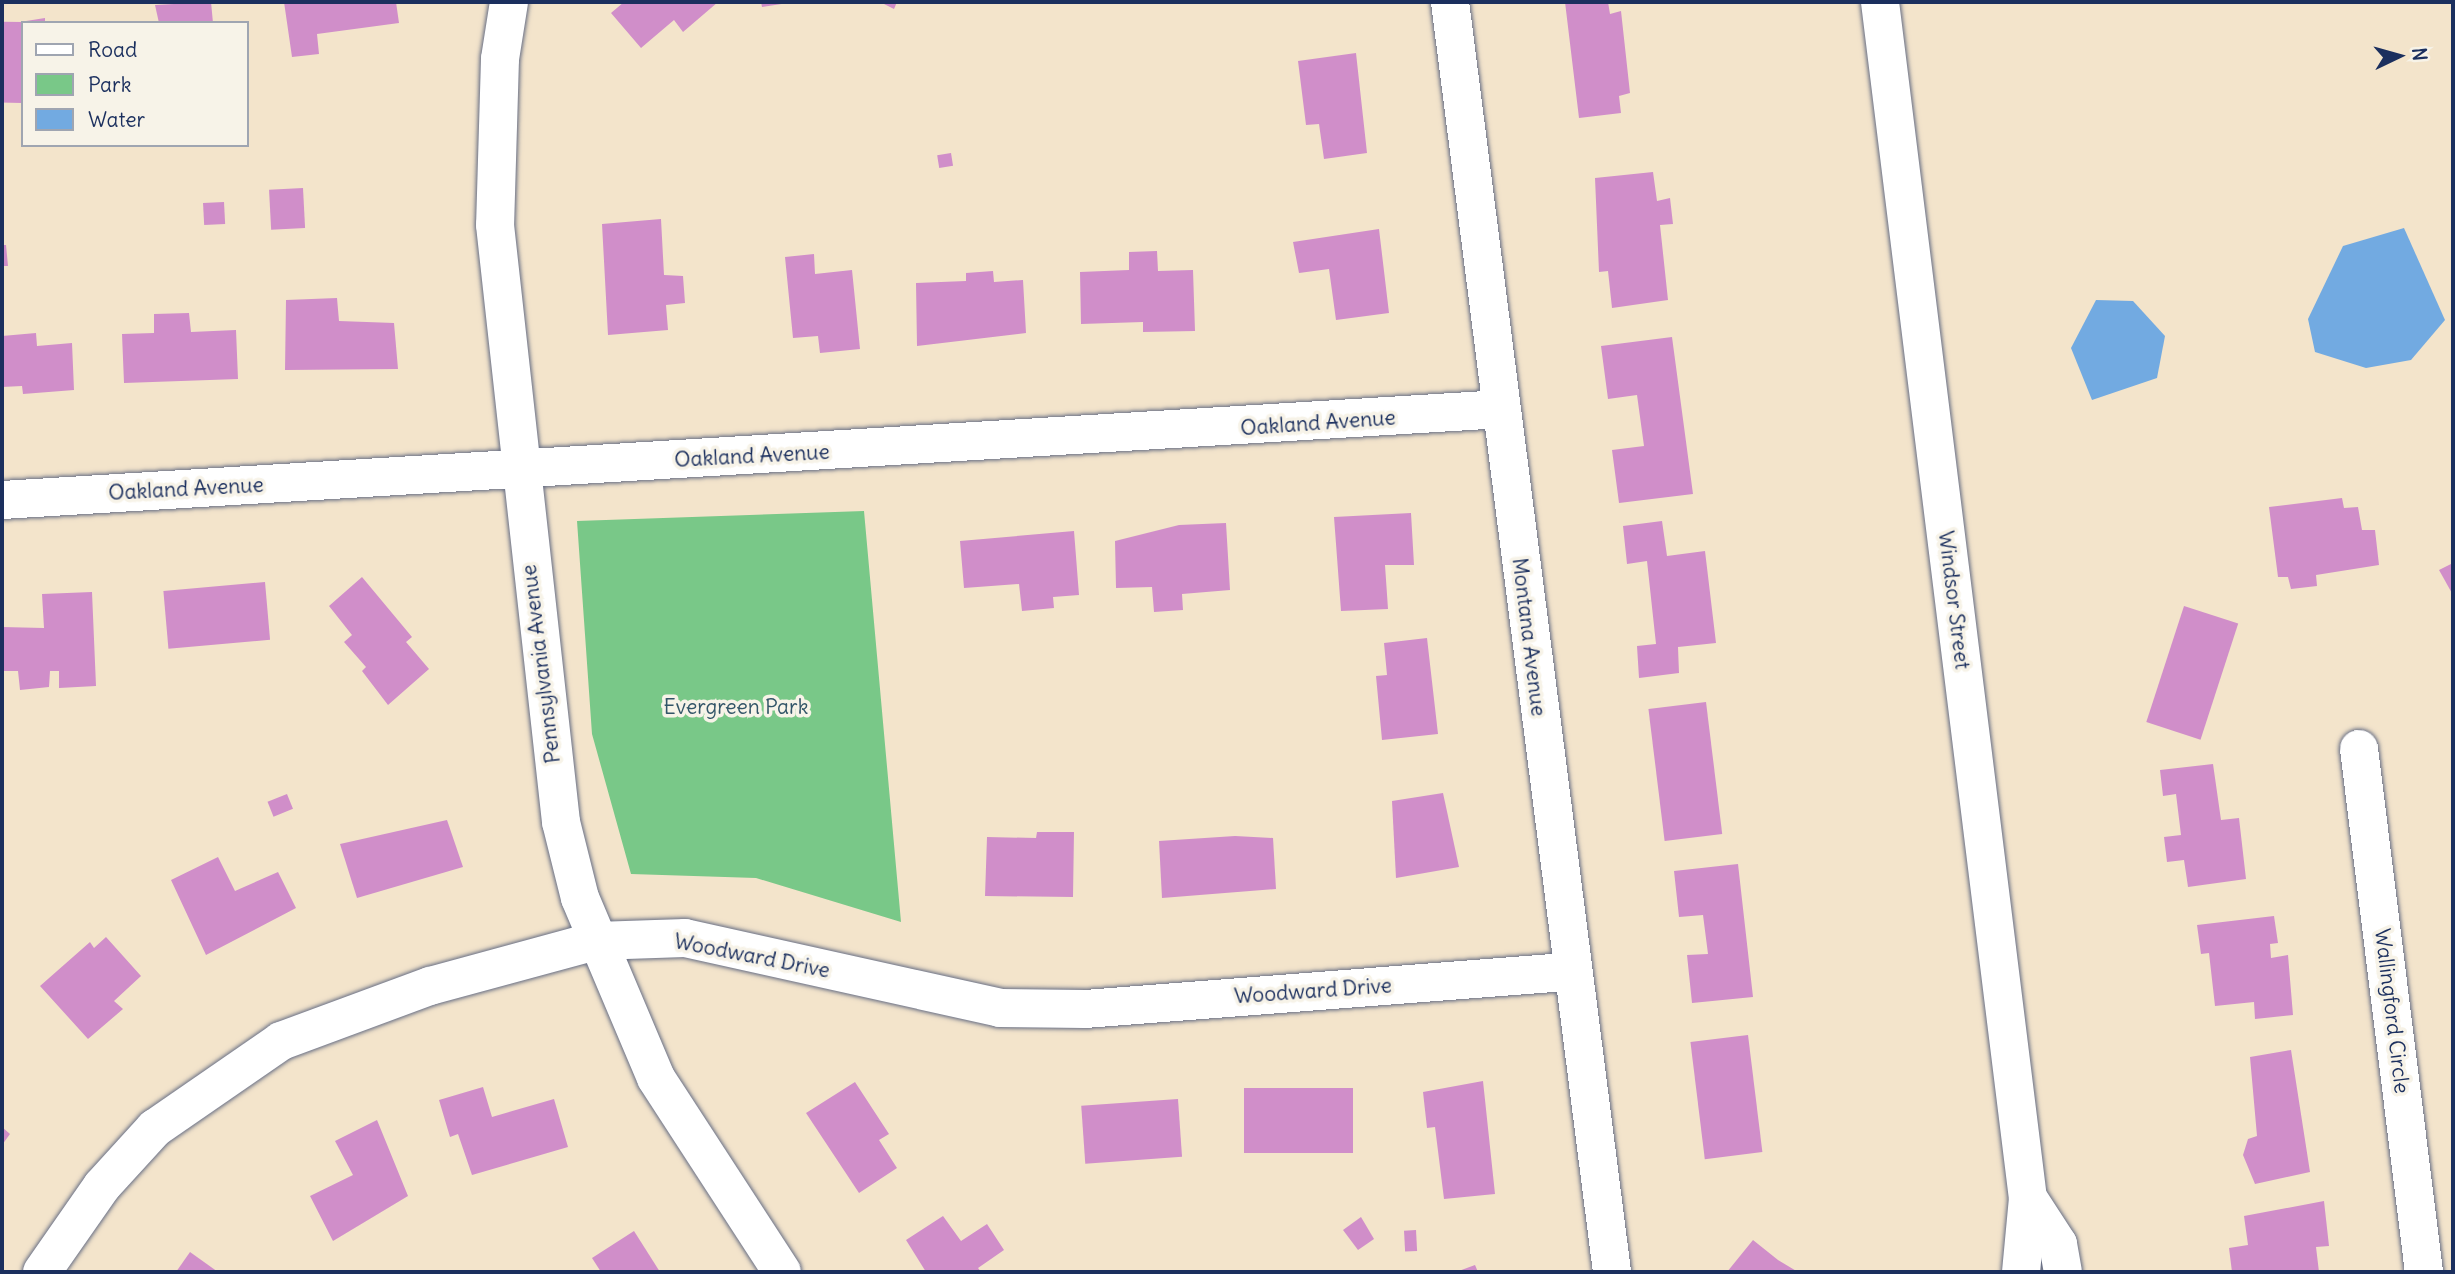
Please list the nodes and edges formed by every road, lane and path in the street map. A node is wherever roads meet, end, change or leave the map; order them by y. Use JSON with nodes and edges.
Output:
{"nodes":[{"id":1,"x":509,"y":2,"type":"edge"},
{"id":2,"x":1450,"y":2,"type":"edge"},
{"id":3,"x":1880,"y":2,"type":"edge"},
{"id":4,"x":1501,"y":409,"type":"junction"},
{"id":5,"x":518,"y":469,"type":"junction"},
{"id":6,"x":2,"y":500,"type":"edge"},
{"id":7,"x":2359,"y":749,"type":"dead end"},
{"id":8,"x":596,"y":941,"type":"junction"},
{"id":9,"x":1570,"y":972,"type":"junction"},
{"id":10,"x":2028,"y":1198,"type":"junction"},
{"id":11,"x":42,"y":1272,"type":"edge"},
{"id":12,"x":782,"y":1272,"type":"edge"},
{"id":13,"x":1612,"y":1272,"type":"edge"},
{"id":14,"x":2021,"y":1272,"type":"edge"},
{"id":15,"x":2063,"y":1272,"type":"edge"},
{"id":16,"x":2424,"y":1272,"type":"edge"}],
"edges":[{"from":1,"to":5,"type":"street","name":"Pennsylvania Avenue"},
{"from":2,"to":4,"type":"street","name":"Montana Avenue"},
{"from":3,"to":10,"type":"street","name":"Windsor Street"},
{"from":4,"to":5,"type":"street","name":"Oakland Avenue"},
{"from":4,"to":9,"type":"street","name":"Montana Avenue"},
{"from":5,"to":6,"type":"street","name":"Oakland Avenue"},
{"from":5,"to":8,"type":"street","name":"Pennsylvania Avenue"},
{"from":7,"to":16,"type":"street","name":"Wallingford Circle"},
{"from":8,"to":9,"type":"street","name":"Woodward Drive"},
{"from":8,"to":11,"type":"street","name":"Woodward Drive"},
{"from":8,"to":12,"type":"street","name":"Pennsylvania Avenue"},
{"from":9,"to":13,"type":"street","name":"Montana Avenue"},
{"from":10,"to":14,"type":"street","name":"Windsor Street"},
{"from":10,"to":15,"type":"street","name":"Windsor Street"}]}
